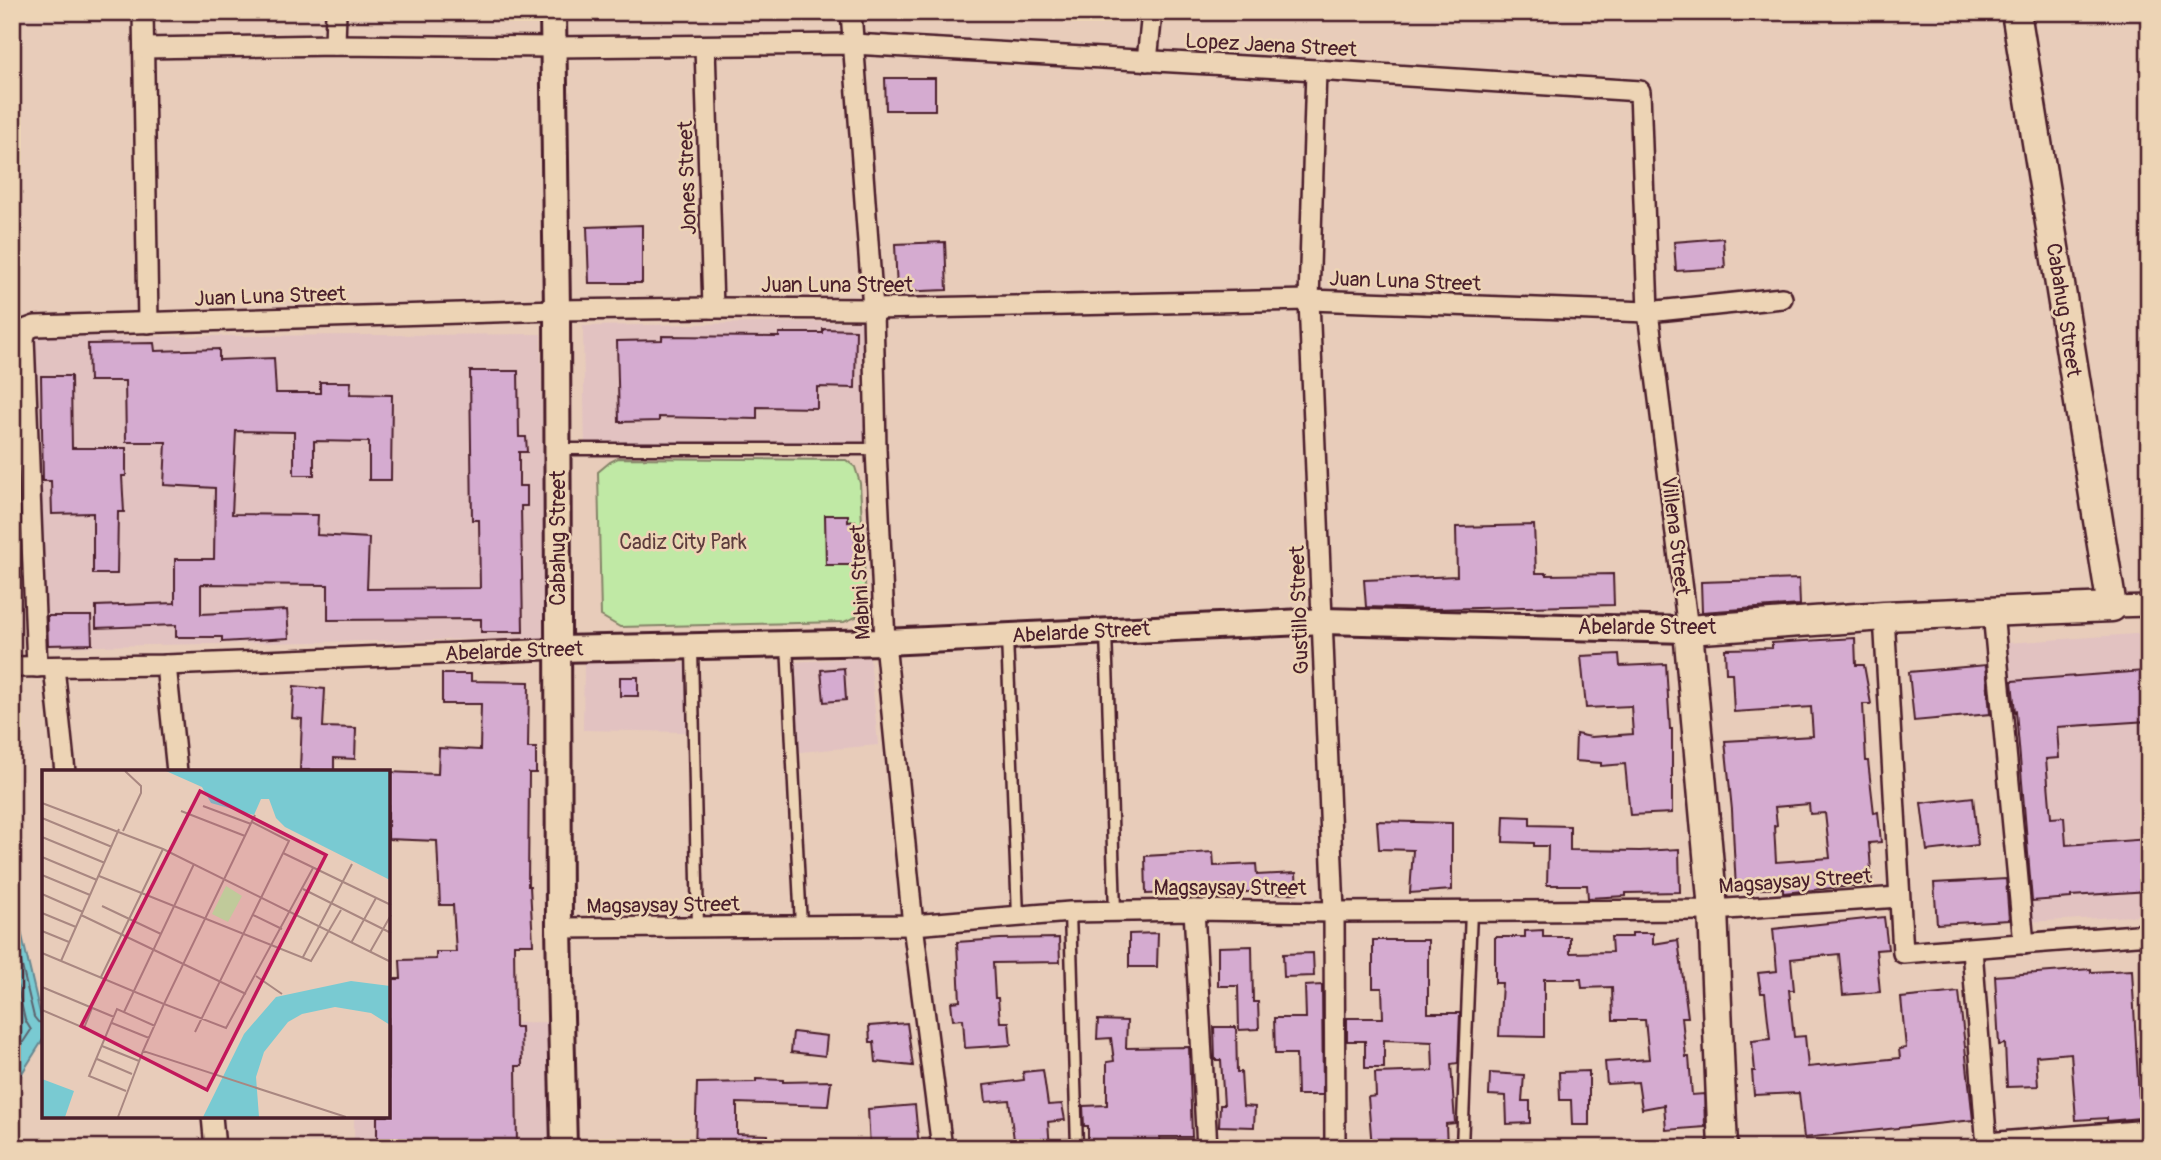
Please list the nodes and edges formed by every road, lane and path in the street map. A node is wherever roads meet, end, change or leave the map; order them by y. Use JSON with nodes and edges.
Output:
{"nodes":[{"id":1,"x":143,"y":12,"type":"edge"},
{"id":2,"x":336,"y":12,"type":"edge"},
{"id":3,"x":553,"y":12,"type":"edge"},
{"id":4,"x":851,"y":12,"type":"edge"},
{"id":5,"x":1152,"y":12,"type":"edge"},
{"id":6,"x":2016,"y":12,"type":"edge"},
{"id":7,"x":335,"y":44,"type":"junction"},
{"id":8,"x":853,"y":44,"type":"junction"},
{"id":9,"x":705,"y":46,"type":"junction"},
{"id":10,"x":553,"y":47,"type":"junction"},
{"id":11,"x":144,"y":48,"type":"junction"},
{"id":12,"x":1147,"y":61,"type":"junction"},
{"id":13,"x":1316,"y":70,"type":"junction"},
{"id":14,"x":1640,"y":91,"type":"joint"},
{"id":15,"x":1782,"y":298,"type":"dead end"},
{"id":16,"x":1309,"y":300,"type":"junction"},
{"id":17,"x":713,"y":308,"type":"junction"},
{"id":18,"x":873,"y":309,"type":"junction"},
{"id":19,"x":557,"y":310,"type":"junction"},
{"id":20,"x":1648,"y":312,"type":"junction"},
{"id":21,"x":148,"y":323,"type":"junction"},
{"id":22,"x":558,"y":449,"type":"junction"},
{"id":23,"x":876,"y":449,"type":"junction"},
{"id":24,"x":2149,"y":606,"type":"edge"},
{"id":25,"x":2112,"y":607,"type":"junction"},
{"id":26,"x":1993,"y":612,"type":"junction"},
{"id":27,"x":1884,"y":616,"type":"junction"},
{"id":28,"x":1323,"y":621,"type":"junction"},
{"id":29,"x":1688,"y":630,"type":"junction"},
{"id":30,"x":1106,"y":631,"type":"junction"},
{"id":31,"x":1007,"y":636,"type":"junction"},
{"id":32,"x":885,"y":642,"type":"junction"},
{"id":33,"x":787,"y":644,"type":"junction"},
{"id":34,"x":692,"y":646,"type":"junction"},
{"id":35,"x":558,"y":649,"type":"junction"},
{"id":36,"x":166,"y":665,"type":"junction"},
{"id":37,"x":12,"y":667,"type":"edge"},
{"id":38,"x":46,"y":667,"type":"junction"},
{"id":39,"x":65,"y":770,"type":"edge"},
{"id":40,"x":177,"y":770,"type":"edge"},
{"id":41,"x":1899,"y":897,"type":"junction"},
{"id":42,"x":1194,"y":910,"type":"junction"},
{"id":43,"x":1471,"y":910,"type":"junction"},
{"id":44,"x":1713,"y":910,"type":"junction"},
{"id":45,"x":1115,"y":911,"type":"junction"},
{"id":46,"x":1070,"y":912,"type":"junction"},
{"id":47,"x":1334,"y":912,"type":"junction"},
{"id":48,"x":1018,"y":916,"type":"junction"},
{"id":49,"x":913,"y":925,"type":"junction"},
{"id":50,"x":801,"y":926,"type":"junction"},
{"id":51,"x":698,"y":927,"type":"junction"},
{"id":52,"x":559,"y":929,"type":"junction"},
{"id":53,"x":2149,"y":934,"type":"edge"},
{"id":54,"x":2024,"y":944,"type":"junction"},
{"id":55,"x":1972,"y":948,"type":"junction"},
{"id":56,"x":212,"y":1118,"type":"edge"},
{"id":57,"x":2149,"y":1130,"type":"edge"},
{"id":58,"x":1987,"y":1145,"type":"edge"},
{"id":59,"x":215,"y":1148,"type":"edge"},
{"id":60,"x":564,"y":1148,"type":"edge"},
{"id":61,"x":942,"y":1148,"type":"edge"},
{"id":62,"x":1077,"y":1148,"type":"edge"},
{"id":63,"x":1207,"y":1148,"type":"edge"},
{"id":64,"x":1335,"y":1148,"type":"edge"},
{"id":65,"x":1462,"y":1148,"type":"edge"},
{"id":66,"x":1723,"y":1148,"type":"edge"}],
"edges":[{"from":1,"to":11,"type":"street"},
{"from":2,"to":7,"type":"street"},
{"from":3,"to":10,"type":"street","name":"Cabahug Street"},
{"from":4,"to":8,"type":"street","name":"Mabini Street"},
{"from":5,"to":12,"type":"street"},
{"from":6,"to":25,"type":"main road","name":"Cabahug Street"},
{"from":7,"to":10,"type":"street","name":"Lopez Jaena Street"},
{"from":7,"to":11,"type":"street","name":"Lopez Jaena Street"},
{"from":8,"to":9,"type":"street","name":"Lopez Jaena Street"},
{"from":8,"to":12,"type":"street","name":"Lopez Jaena Street"},
{"from":8,"to":18,"type":"street","name":"Mabini Street"},
{"from":9,"to":10,"type":"street","name":"Lopez Jaena Street"},
{"from":9,"to":17,"type":"street","name":"Jones Street"},
{"from":10,"to":19,"type":"street","name":"Cabahug Street"},
{"from":11,"to":21,"type":"street"},
{"from":12,"to":13,"type":"street","name":"Lopez Jaena Street"},
{"from":13,"to":14,"type":"street","name":"Lopez Jaena Street"},
{"from":13,"to":16,"type":"street","name":"Gustillo Street"},
{"from":14,"to":20,"type":"street","name":"Villena Street"},
{"from":15,"to":20,"type":"street","name":"Juan Luna Street"},
{"from":16,"to":18,"type":"street","name":"Juan Luna Street"},
{"from":16,"to":20,"type":"street","name":"Juan Luna Street"},
{"from":16,"to":28,"type":"street","name":"Gustillo Street"},
{"from":17,"to":18,"type":"street","name":"Juan Luna Street"},
{"from":17,"to":19,"type":"street","name":"Juan Luna Street"},
{"from":18,"to":23,"type":"street","name":"Mabini Street"},
{"from":19,"to":21,"type":"street","name":"Juan Luna Street"},
{"from":19,"to":22,"type":"street","name":"Cabahug Street"},
{"from":20,"to":29,"type":"street","name":"Villena Street"},
{"from":21,"to":38,"type":"street","name":"Juan Luna Street"},
{"from":22,"to":23,"type":"lane"},
{"from":22,"to":35,"type":"street","name":"Cabahug Street"},
{"from":23,"to":32,"type":"street","name":"Mabini Street"},
{"from":24,"to":25,"type":"street","name":"Abelarde Street"},
{"from":25,"to":26,"type":"main road","name":"Abelarde Street"},
{"from":26,"to":27,"type":"main road","name":"Abelarde Street"},
{"from":26,"to":54,"type":"street"},
{"from":27,"to":29,"type":"main road","name":"Abelarde Street"},
{"from":27,"to":41,"type":"street"},
{"from":28,"to":29,"type":"street","name":"Abelarde Street"},
{"from":28,"to":30,"type":"street","name":"Abelarde Street"},
{"from":28,"to":47,"type":"street","name":"Gustillo Street"},
{"from":29,"to":44,"type":"main road","name":"Villena Street"},
{"from":30,"to":31,"type":"street","name":"Abelarde Street"},
{"from":30,"to":45,"type":"lane"},
{"from":31,"to":32,"type":"street","name":"Abelarde Street"},
{"from":31,"to":48,"type":"lane"},
{"from":32,"to":33,"type":"street","name":"Abelarde Street"},
{"from":32,"to":49,"type":"street","name":"Mabini Street"},
{"from":33,"to":34,"type":"street","name":"Abelarde Street"},
{"from":33,"to":50,"type":"lane"},
{"from":34,"to":35,"type":"street","name":"Abelarde Street"},
{"from":34,"to":51,"type":"lane"},
{"from":35,"to":36,"type":"street","name":"Abelarde Street"},
{"from":35,"to":52,"type":"street","name":"Cabahug Street"},
{"from":36,"to":38,"type":"street","name":"Abelarde Street"},
{"from":36,"to":40,"type":"street"},
{"from":37,"to":38,"type":"street","name":"Abelarde Street"},
{"from":38,"to":39,"type":"street"},
{"from":41,"to":44,"type":"street","name":"Magsaysay Street"},
{"from":41,"to":55,"type":"street"},
{"from":42,"to":45,"type":"street","name":"Magsaysay Street"},
{"from":42,"to":47,"type":"street","name":"Magsaysay Street"},
{"from":42,"to":63,"type":"street"},
{"from":43,"to":44,"type":"street","name":"Magsaysay Street"},
{"from":43,"to":47,"type":"street","name":"Magsaysay Street"},
{"from":43,"to":65,"type":"lane"},
{"from":44,"to":66,"type":"main road","name":"Villena Street"},
{"from":45,"to":46,"type":"street","name":"Magsaysay Street"},
{"from":46,"to":48,"type":"street","name":"Magsaysay Street"},
{"from":46,"to":62,"type":"lane"},
{"from":47,"to":64,"type":"street","name":"Gustillo Street"},
{"from":48,"to":49,"type":"street","name":"Magsaysay Street"},
{"from":49,"to":50,"type":"street","name":"Magsaysay Street"},
{"from":49,"to":61,"type":"street","name":"Mabini Street"},
{"from":50,"to":51,"type":"street","name":"Magsaysay Street"},
{"from":51,"to":52,"type":"street","name":"Magsaysay Street"},
{"from":52,"to":60,"type":"street","name":"Cabahug Street"},
{"from":53,"to":54,"type":"street"},
{"from":54,"to":55,"type":"street"},
{"from":55,"to":58,"type":"street"},
{"from":56,"to":59,"type":"street"},
{"from":57,"to":58,"type":"street"}]}
